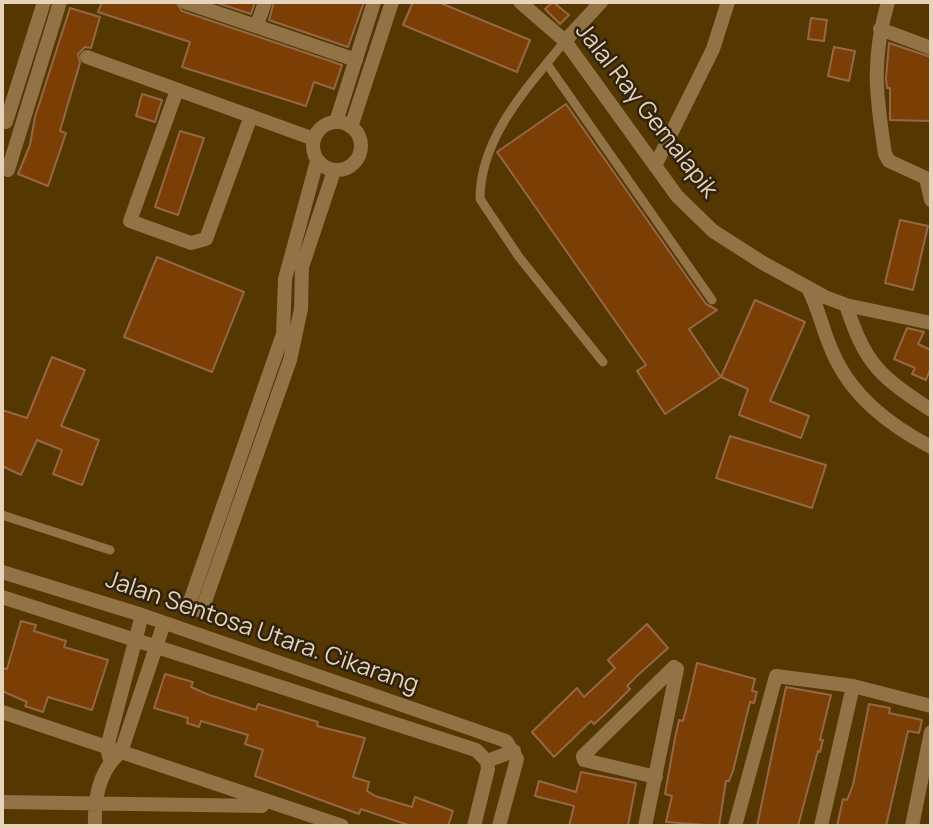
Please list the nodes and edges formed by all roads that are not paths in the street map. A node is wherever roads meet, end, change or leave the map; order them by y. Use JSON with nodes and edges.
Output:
{"nodes":[{"id":1,"x":44,"y":2,"type":"edge"},
{"id":2,"x":60,"y":2,"type":"edge"},
{"id":3,"x":185,"y":2,"type":"edge"},
{"id":4,"x":265,"y":2,"type":"edge"},
{"id":5,"x":374,"y":2,"type":"edge"},
{"id":6,"x":393,"y":2,"type":"edge"},
{"id":7,"x":520,"y":2,"type":"edge"},
{"id":8,"x":601,"y":2,"type":"edge"},
{"id":9,"x":728,"y":2,"type":"edge"},
{"id":10,"x":888,"y":2,"type":"edge"},
{"id":11,"x":257,"y":25,"type":"junction"},
{"id":12,"x":880,"y":29,"type":"junction"},
{"id":13,"x":565,"y":41,"type":"junction"},
{"id":14,"x":931,"y":48,"type":"edge"},
{"id":15,"x":87,"y":57,"type":"dead end"},
{"id":16,"x":356,"y":60,"type":"junction"},
{"id":17,"x":547,"y":64,"type":"junction"},
{"id":18,"x":177,"y":90,"type":"junction"},
{"id":19,"x":251,"y":116,"type":"junction"},
{"id":20,"x":6,"y":122,"type":"dead end"},
{"id":21,"x":336,"y":122,"type":"junction"},
{"id":22,"x":351,"y":127,"type":"junction"},
{"id":23,"x":314,"y":139,"type":"junction"},
{"id":24,"x":317,"y":161,"type":"junction"},
{"id":25,"x":655,"y":166,"type":"junction"},
{"id":26,"x":8,"y":170,"type":"dead end"},
{"id":27,"x":334,"y":171,"type":"junction"},
{"id":28,"x":928,"y":179,"type":"edge"},
{"id":29,"x":931,"y":200,"type":"edge"},
{"id":30,"x":284,"y":290,"type":"junction"},
{"id":31,"x":809,"y":290,"type":"junction"},
{"id":32,"x":300,"y":291,"type":"junction"},
{"id":33,"x":712,"y":300,"type":"dead end"},
{"id":34,"x":846,"y":305,"type":"junction"},
{"id":35,"x":931,"y":323,"type":"edge"},
{"id":36,"x":603,"y":362,"type":"dead end"},
{"id":37,"x":931,"y":410,"type":"edge"},
{"id":38,"x":931,"y":447,"type":"edge"},
{"id":39,"x":2,"y":515,"type":"edge"},
{"id":40,"x":110,"y":550,"type":"dead end"},
{"id":41,"x":2,"y":572,"type":"edge"},
{"id":42,"x":2,"y":597,"type":"edge"},
{"id":43,"x":142,"y":615,"type":"junction"},
{"id":44,"x":164,"y":623,"type":"junction"},
{"id":45,"x":134,"y":641,"type":"junction"},
{"id":46,"x":155,"y":647,"type":"junction"},
{"id":47,"x":853,"y":686,"type":"junction"},
{"id":48,"x":931,"y":706,"type":"edge"},
{"id":49,"x":2,"y":712,"type":"edge"},
{"id":50,"x":931,"y":732,"type":"edge"},
{"id":51,"x":510,"y":746,"type":"junction"},
{"id":52,"x":113,"y":754,"type":"junction"},
{"id":53,"x":487,"y":769,"type":"junction"},
{"id":54,"x":656,"y":777,"type":"junction"},
{"id":55,"x":2,"y":802,"type":"edge"},
{"id":56,"x":94,"y":802,"type":"junction"},
{"id":57,"x":274,"y":806,"type":"junction"},
{"id":58,"x":95,"y":826,"type":"edge"},
{"id":59,"x":342,"y":826,"type":"edge"},
{"id":60,"x":474,"y":826,"type":"edge"},
{"id":61,"x":499,"y":826,"type":"edge"},
{"id":62,"x":645,"y":826,"type":"edge"},
{"id":63,"x":735,"y":826,"type":"edge"},
{"id":64,"x":821,"y":826,"type":"edge"},
{"id":65,"x":912,"y":826,"type":"edge"}],
"edges":[{"from":1,"to":20,"type":"street"},
{"from":2,"to":26,"type":"street"},
{"from":3,"to":11,"type":"street"},
{"from":4,"to":11,"type":"street"},
{"from":5,"to":16,"type":"street"},
{"from":6,"to":22,"type":"street"},
{"from":7,"to":13,"type":"street","name":"Jalal Ray Gemalapik"},
{"from":8,"to":13,"type":"street"},
{"from":9,"to":25,"type":"street"},
{"from":10,"to":12,"type":"street"},
{"from":11,"to":16,"type":"street"},
{"from":12,"to":14,"type":"street"},
{"from":12,"to":28,"type":"street"},
{"from":13,"to":17,"type":"lane"},
{"from":13,"to":25,"type":"street","name":"Jalal Ray Gemalapik"},
{"from":15,"to":18,"type":"street"},
{"from":16,"to":21,"type":"street"},
{"from":17,"to":33,"type":"lane"},
{"from":17,"to":36,"type":"lane"},
{"from":18,"to":19,"type":"street"},
{"from":18,"to":19,"type":"street"},
{"from":19,"to":23,"type":"street"},
{"from":21,"to":22,"type":"street"},
{"from":21,"to":23,"type":"street"},
{"from":22,"to":27,"type":"street"},
{"from":23,"to":24,"type":"street"},
{"from":24,"to":27,"type":"street"},
{"from":24,"to":30,"type":"street"},
{"from":25,"to":31,"type":"street","name":"Jalal Ray Gemalapik"},
{"from":27,"to":32,"type":"street"},
{"from":28,"to":29,"type":"street"},
{"from":30,"to":32,"type":"street"},
{"from":30,"to":32,"type":"street"},
{"from":31,"to":34,"type":"street","name":"Jalal Ray Gemalapik"},
{"from":31,"to":38,"type":"street"},
{"from":34,"to":35,"type":"street","name":"Jalal Ray Gemalapik"},
{"from":34,"to":37,"type":"street"},
{"from":39,"to":40,"type":"lane"},
{"from":41,"to":43,"type":"street","name":"Jalan Sentosa Utara. Cikarang"},
{"from":42,"to":45,"type":"street","name":"Jalan Sentosa Utara. Cikarang"},
{"from":43,"to":44,"type":"street","name":"Jalan Sentosa Utara. Cikarang"},
{"from":43,"to":45,"type":"street"},
{"from":44,"to":46,"type":"street"},
{"from":44,"to":51,"type":"street","name":"Jalan Sentosa Utara. Cikarang"},
{"from":45,"to":46,"type":"street","name":"Jalan Sentosa Utara. Cikarang"},
{"from":45,"to":52,"type":"street"},
{"from":46,"to":52,"type":"street"},
{"from":46,"to":53,"type":"street","name":"Jalan Sentosa Utara. Cikarang"},
{"from":47,"to":48,"type":"street"},
{"from":47,"to":63,"type":"street"},
{"from":47,"to":64,"type":"street"},
{"from":49,"to":52,"type":"street"},
{"from":50,"to":65,"type":"street"},
{"from":51,"to":53,"type":"street"},
{"from":51,"to":61,"type":"street"},
{"from":52,"to":56,"type":"street"},
{"from":52,"to":57,"type":"street"},
{"from":53,"to":60,"type":"street"},
{"from":54,"to":54,"type":"street"},
{"from":54,"to":62,"type":"street"},
{"from":55,"to":56,"type":"street"},
{"from":56,"to":57,"type":"street"},
{"from":56,"to":58,"type":"street"},
{"from":57,"to":59,"type":"street"}]}
